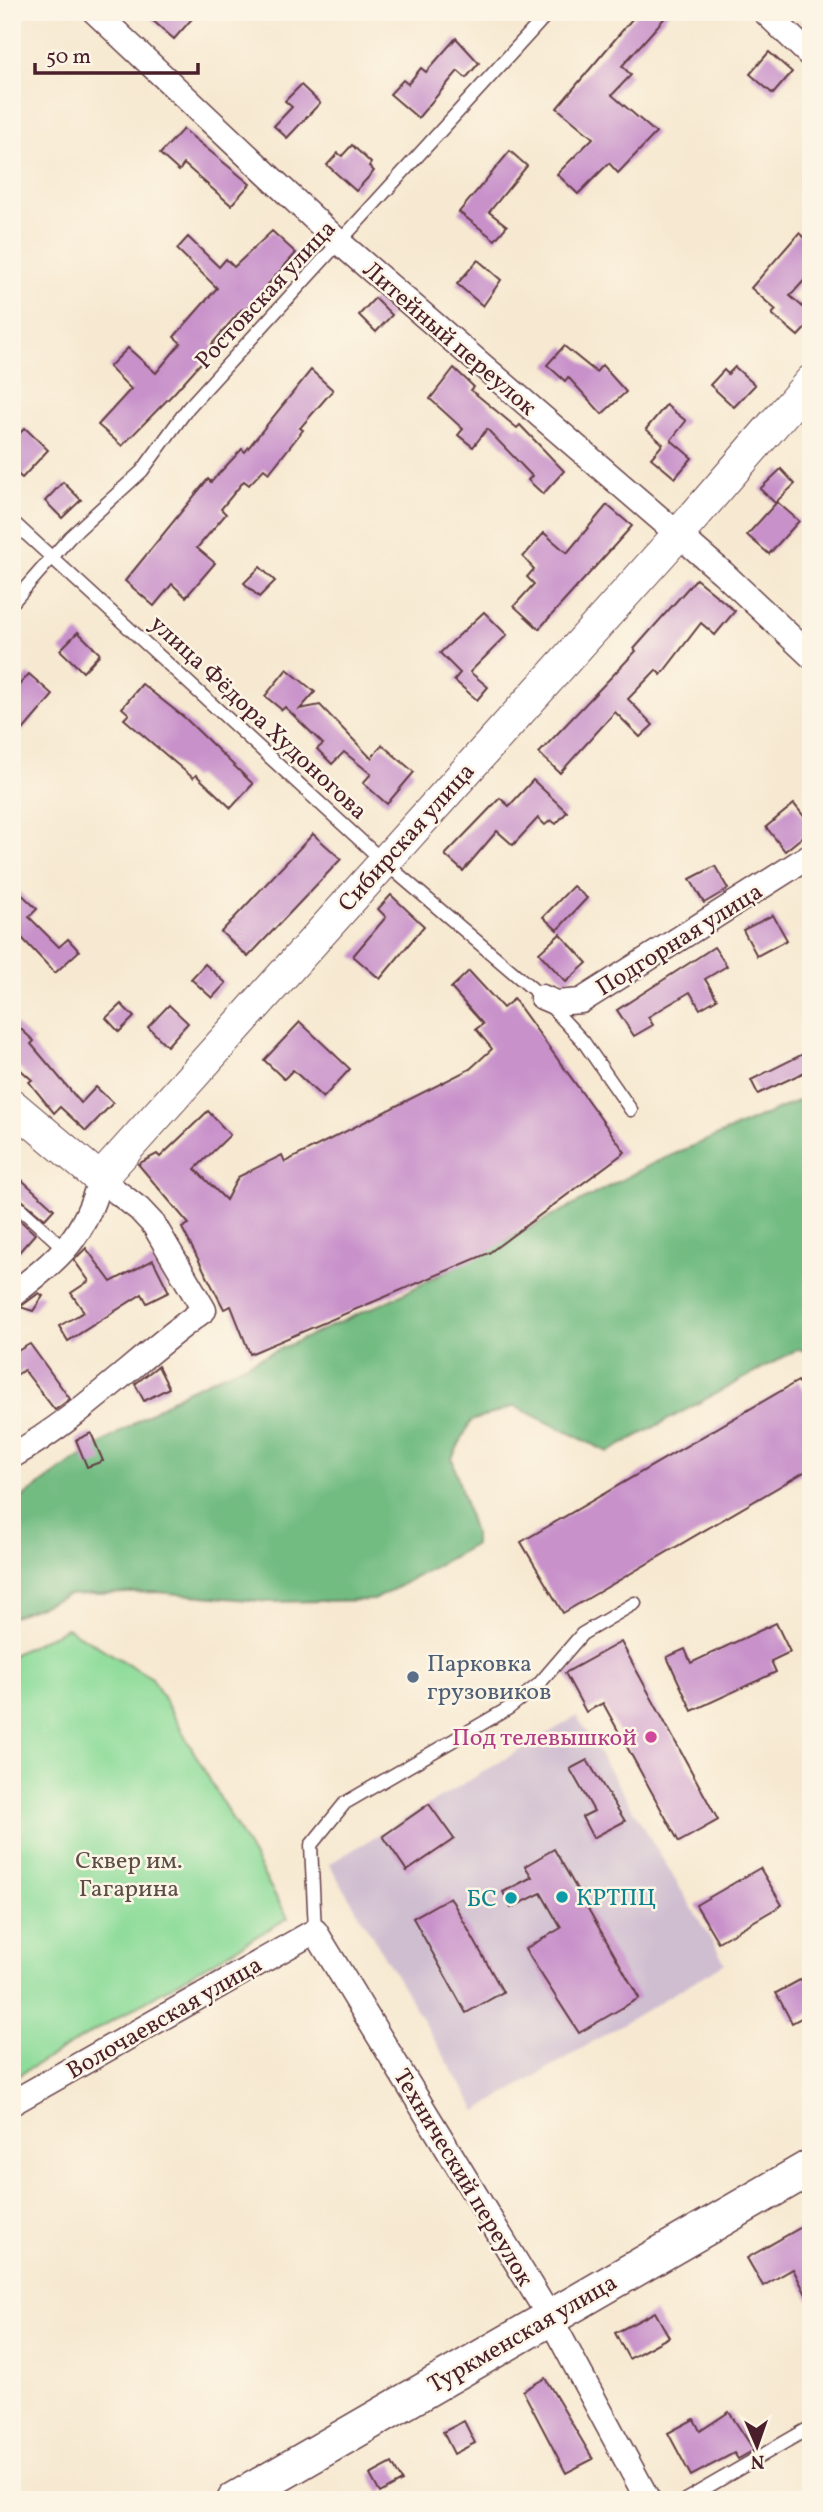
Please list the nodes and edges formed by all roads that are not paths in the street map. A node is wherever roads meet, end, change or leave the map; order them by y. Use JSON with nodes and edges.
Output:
{"nodes":[{"id":1,"x":95,"y":12,"type":"edge"},
{"id":2,"x":549,"y":12,"type":"edge"},
{"id":3,"x":765,"y":12,"type":"edge"},
{"id":4,"x":811,"y":55,"type":"edge"},
{"id":5,"x":340,"y":243,"type":"junction"},
{"id":6,"x":811,"y":382,"type":"edge"},
{"id":7,"x":12,"y":521,"type":"edge"},
{"id":8,"x":677,"y":536,"type":"junction"},
{"id":9,"x":53,"y":555,"type":"junction"},
{"id":10,"x":12,"y":603,"type":"edge"},
{"id":11,"x":811,"y":656,"type":"edge"},
{"id":12,"x":811,"y":855,"type":"edge"},
{"id":13,"x":383,"y":861,"type":"junction"},
{"id":14,"x":542,"y":997,"type":"junction"},
{"id":15,"x":12,"y":1105,"type":"edge"},
{"id":16,"x":631,"y":1110,"type":"dead end"},
{"id":17,"x":100,"y":1179,"type":"junction"},
{"id":18,"x":12,"y":1201,"type":"edge"},
{"id":19,"x":65,"y":1249,"type":"junction"},
{"id":20,"x":16,"y":1287,"type":"edge"},
{"id":21,"x":12,"y":1456,"type":"edge"},
{"id":22,"x":635,"y":1603,"type":"dead end"},
{"id":23,"x":315,"y":1931,"type":"junction"},
{"id":24,"x":12,"y":2104,"type":"edge"},
{"id":25,"x":811,"y":2167,"type":"edge"},
{"id":26,"x":549,"y":2316,"type":"junction"},
{"id":27,"x":811,"y":2427,"type":"edge"},
{"id":28,"x":234,"y":2500,"type":"edge"},
{"id":29,"x":648,"y":2500,"type":"edge"},
{"id":30,"x":685,"y":2500,"type":"edge"}],
"edges":[{"from":1,"to":5,"type":"street","name":"Литейный переулок"},
{"from":2,"to":5,"type":"lane","name":"Ростовская улица"},
{"from":3,"to":4,"type":"street"},
{"from":5,"to":8,"type":"street","name":"Литейный переулок"},
{"from":5,"to":9,"type":"lane","name":"Ростовская улица"},
{"from":6,"to":8,"type":"street","name":"Сибирская улица"},
{"from":7,"to":9,"type":"lane","name":"улица Фёдора Худоногова"},
{"from":8,"to":11,"type":"street","name":"Литейный переулок"},
{"from":8,"to":13,"type":"street","name":"Сибирская улица"},
{"from":9,"to":10,"type":"lane","name":"Ростовская улица"},
{"from":9,"to":13,"type":"lane","name":"улица Фёдора Худоногова"},
{"from":12,"to":14,"type":"street","name":"Подгорная улица"},
{"from":13,"to":14,"type":"lane","name":"улица Фёдора Худоногова"},
{"from":13,"to":17,"type":"street","name":"Сибирская улица"},
{"from":14,"to":16,"type":"lane","name":"улица Фёдора Худоногова"},
{"from":15,"to":17,"type":"street"},
{"from":17,"to":19,"type":"street","name":"Сибирская улица"},
{"from":17,"to":21,"type":"street"},
{"from":18,"to":19,"type":"lane"},
{"from":19,"to":20,"type":"street","name":"Сибирская улица"},
{"from":22,"to":23,"type":"lane"},
{"from":23,"to":24,"type":"street","name":"Волочаевская улица"},
{"from":23,"to":26,"type":"street","name":"Технический переулок"},
{"from":25,"to":26,"type":"main road","name":"Туркменская улица"},
{"from":26,"to":28,"type":"main road","name":"Туркменская улица"},
{"from":26,"to":29,"type":"street","name":"Технический переулок"},
{"from":27,"to":30,"type":"lane"}]}
